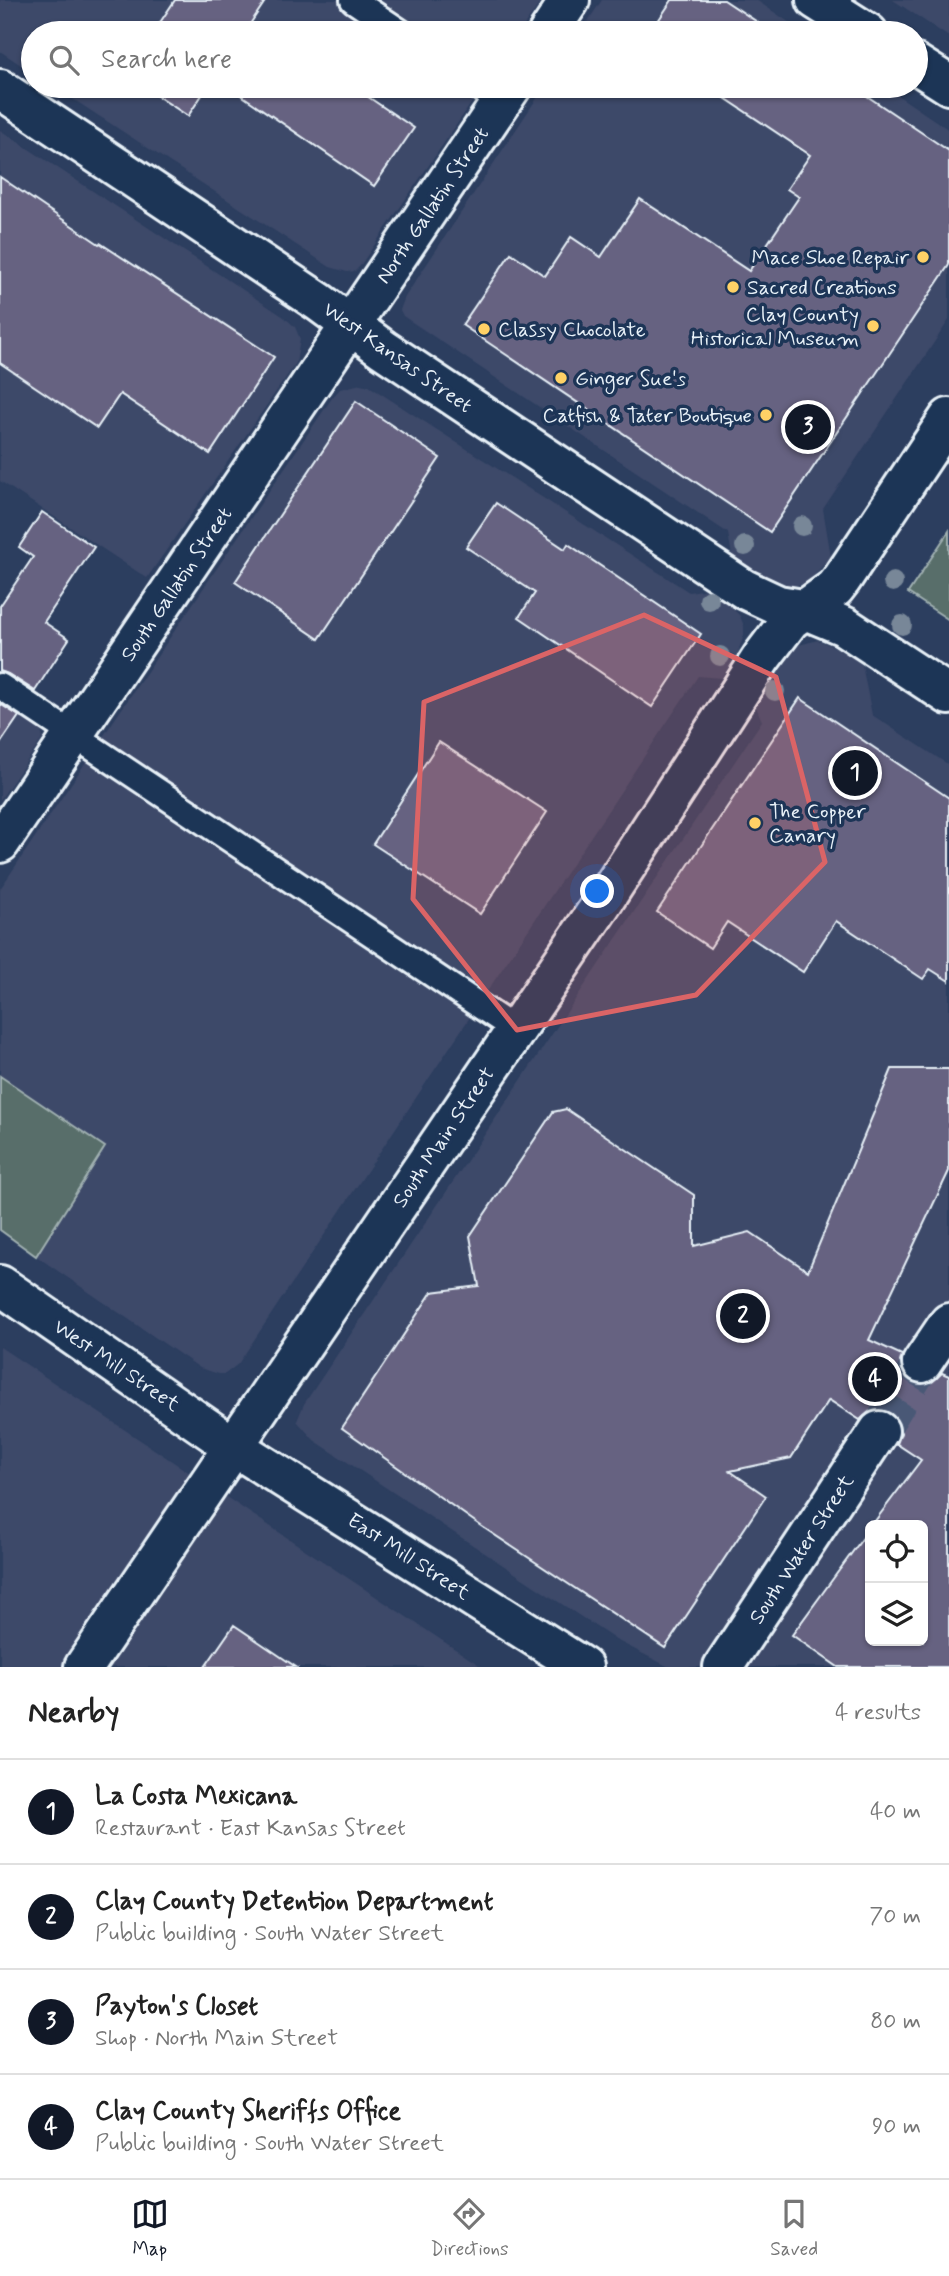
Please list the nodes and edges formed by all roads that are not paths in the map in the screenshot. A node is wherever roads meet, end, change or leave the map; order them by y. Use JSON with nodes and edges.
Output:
{"nodes":[{"id":1,"x":353,"y":0,"type":"edge"},
{"id":2,"x":570,"y":0,"type":"edge"},
{"id":3,"x":816,"y":0,"type":"edge"},
{"id":4,"x":384,"y":21,"type":"edge"},
{"id":5,"x":556,"y":21,"type":"edge"},
{"id":6,"x":849,"y":21,"type":"edge"},
{"id":7,"x":928,"y":72,"type":"edge"},
{"id":8,"x":949,"y":85,"type":"edge"},
{"id":9,"x":0,"y":89,"type":"edge"},
{"id":10,"x":493,"y":98,"type":"edge"},
{"id":11,"x":351,"y":324,"type":"junction"},
{"id":12,"x":949,"y":418,"type":"edge"},
{"id":13,"x":803,"y":609,"type":"junction"},
{"id":14,"x":0,"y":686,"type":"edge"},
{"id":15,"x":949,"y":695,"type":"edge"},
{"id":16,"x":73,"y":735,"type":"junction"},
{"id":17,"x":0,"y":843,"type":"edge"},
{"id":18,"x":516,"y":1030,"type":"junction"},
{"id":19,"x":0,"y":1286,"type":"edge"},
{"id":20,"x":949,"y":1323,"type":"edge"},
{"id":21,"x":922,"y":1363,"type":"tunnel mouth"},
{"id":22,"x":878,"y":1431,"type":"tunnel mouth"},
{"id":23,"x":233,"y":1446,"type":"junction"},
{"id":24,"x":84,"y":1667,"type":"edge"},
{"id":25,"x":583,"y":1667,"type":"edge"},
{"id":26,"x":723,"y":1667,"type":"edge"}],
"edges":[{"from":1,"to":4,"type":"lane"},
{"from":2,"to":5,"type":"street"},
{"from":3,"to":6,"type":"street"},
{"from":7,"to":8,"type":"street"},
{"from":9,"to":11,"type":"street","name":"West Kansas Street"},
{"from":10,"to":11,"type":"street","name":"North Gallatin Street"},
{"from":11,"to":13,"type":"street","name":"West Kansas Street"},
{"from":11,"to":16,"type":"street","name":"South Gallatin Street"},
{"from":12,"to":13,"type":"street","name":"South Main Street"},
{"from":13,"to":15,"type":"street","name":"West Kansas Street"},
{"from":13,"to":18,"type":"street","name":"South Main Street"},
{"from":14,"to":16,"type":"lane"},
{"from":16,"to":17,"type":"street","name":"South Gallatin Street"},
{"from":16,"to":18,"type":"lane"},
{"from":18,"to":23,"type":"street","name":"South Main Street"},
{"from":19,"to":23,"type":"street","name":"West Mill Street"},
{"from":20,"to":21,"type":"street"},
{"from":22,"to":26,"type":"street","name":"South Water Street"},
{"from":23,"to":24,"type":"street","name":"South Main Street"},
{"from":23,"to":25,"type":"street","name":"East Mill Street"}]}
